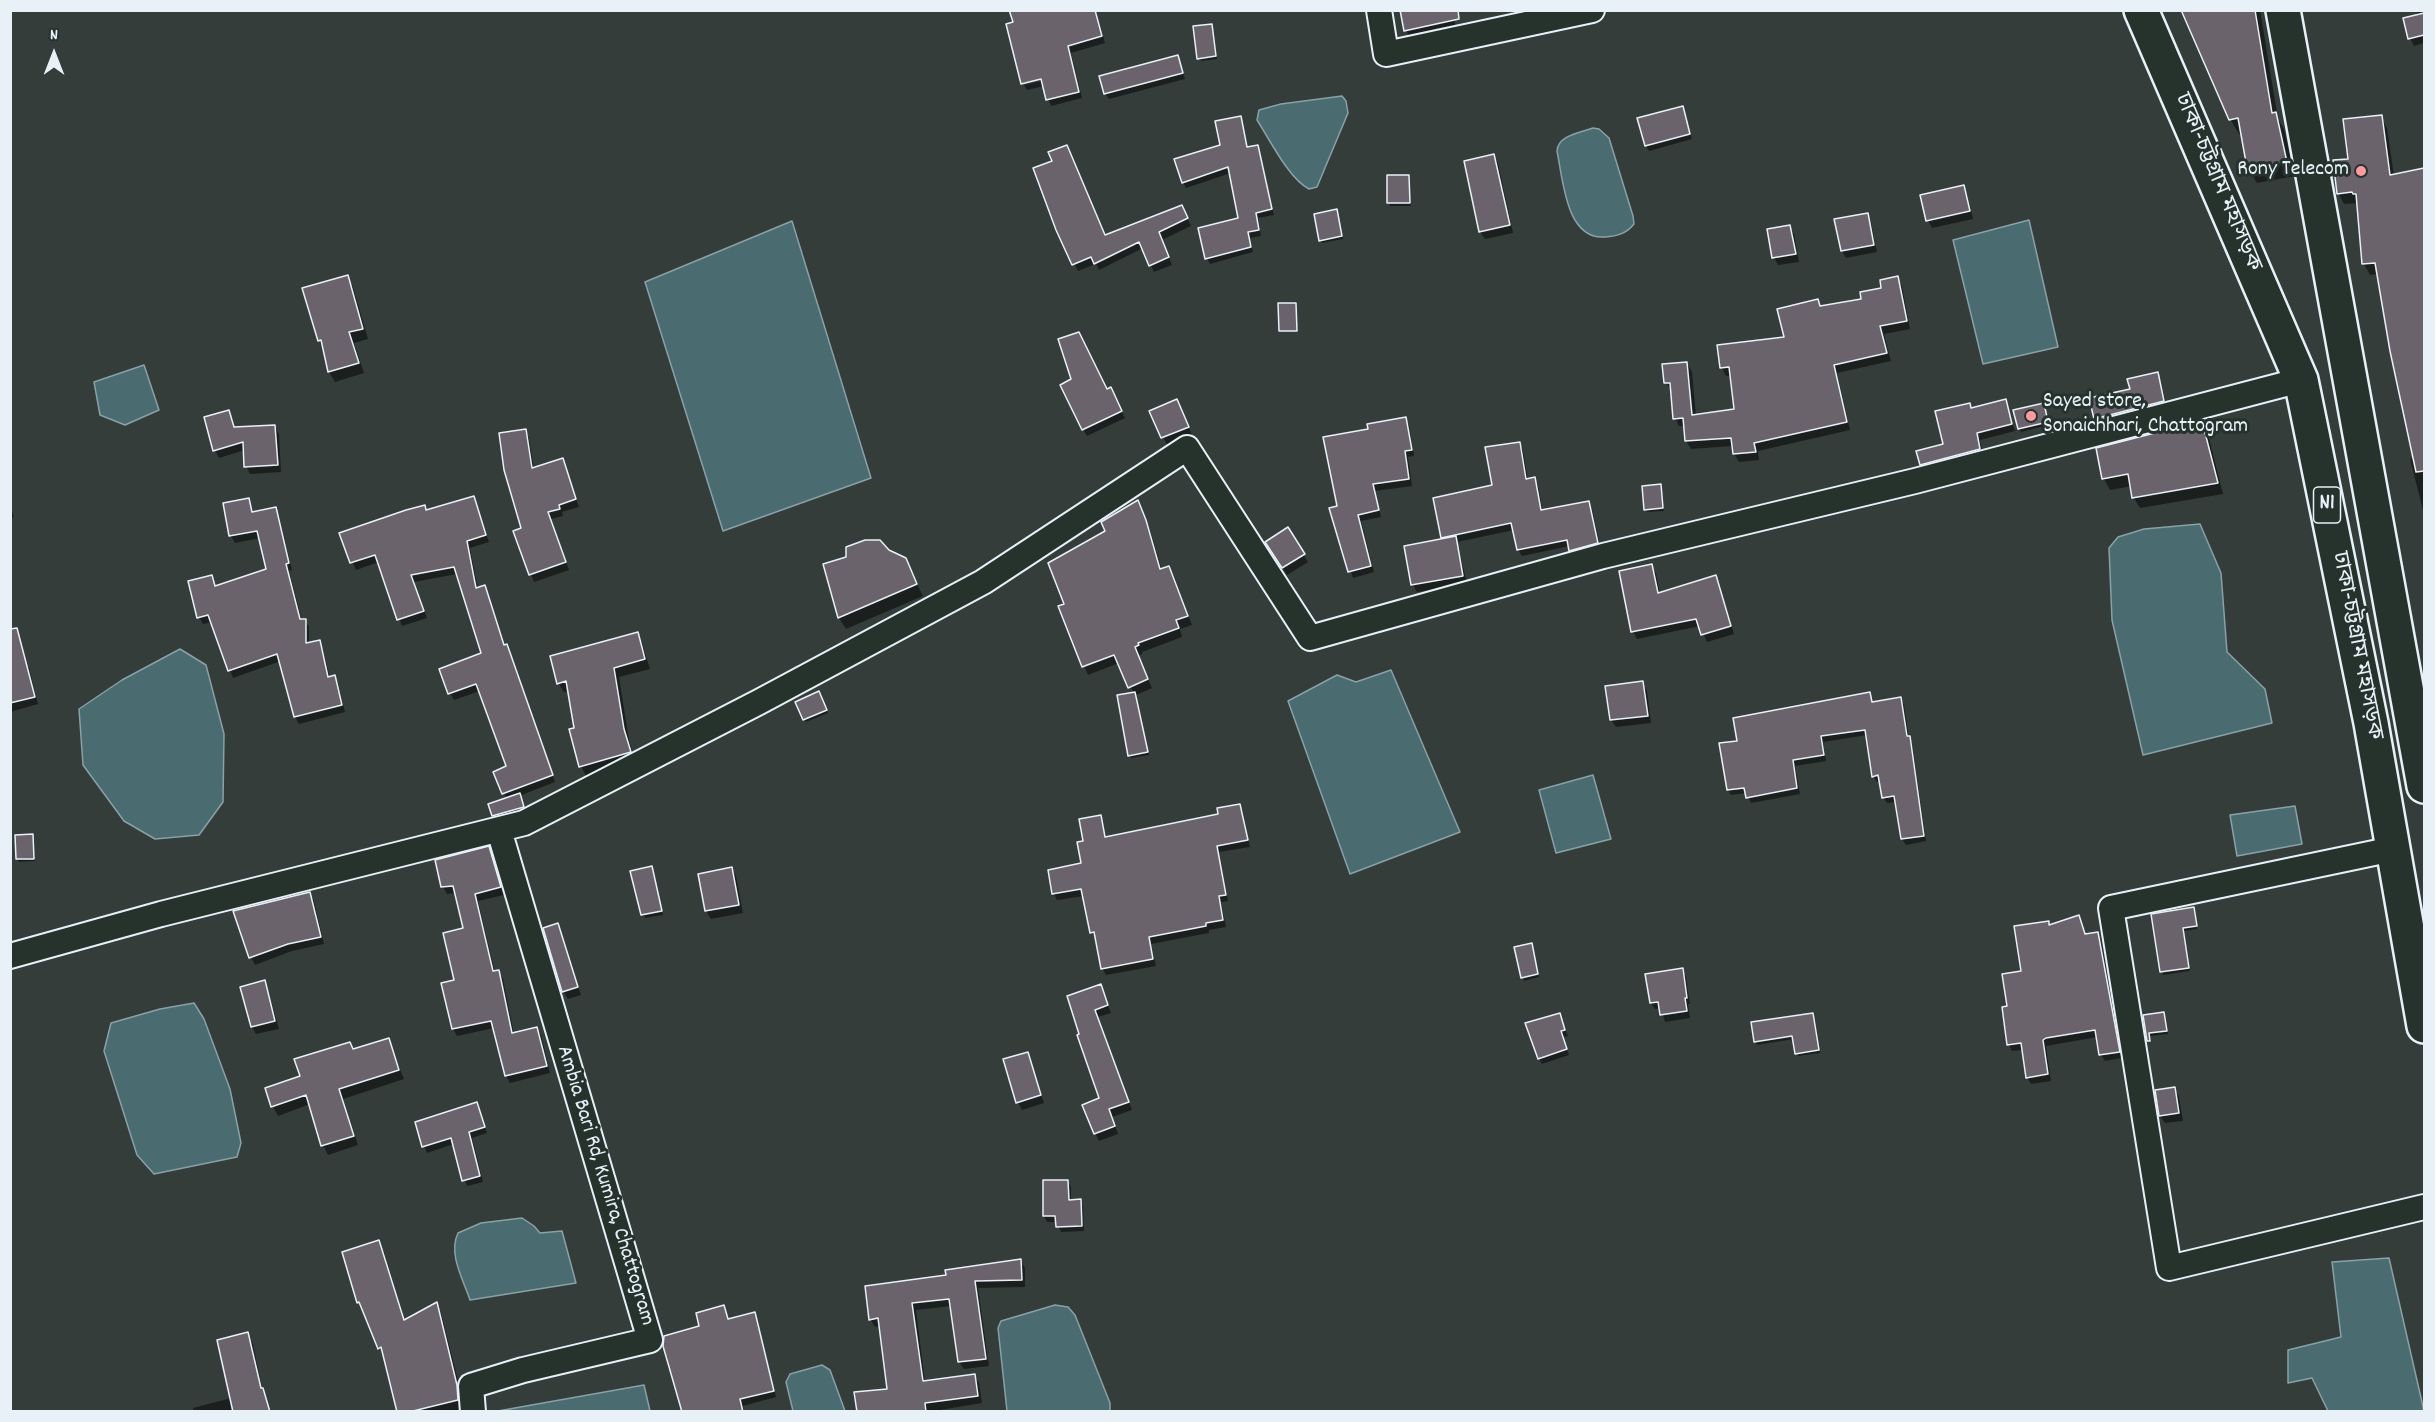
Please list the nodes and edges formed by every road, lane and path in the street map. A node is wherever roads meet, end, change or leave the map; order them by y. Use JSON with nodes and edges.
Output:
{"nodes":[{"id":1,"x":1379,"y":10,"type":"edge"},
{"id":2,"x":1592,"y":10,"type":"edge"},
{"id":3,"x":2141,"y":10,"type":"edge"},
{"id":4,"x":2283,"y":10,"type":"edge"},
{"id":5,"x":2301,"y":380,"type":"junction"},
{"id":6,"x":2424,"y":786,"type":"edge"},
{"id":7,"x":499,"y":830,"type":"junction"},
{"id":8,"x":2393,"y":849,"type":"junction"},
{"id":9,"x":10,"y":956,"type":"edge"},
{"id":10,"x":2424,"y":1026,"type":"edge"},
{"id":11,"x":2424,"y":1208,"type":"edge"},
{"id":12,"x":473,"y":1412,"type":"edge"}],
"edges":[{"from":1,"to":2,"type":"street"},
{"from":3,"to":5,"type":"highway","name":"ঢাকা-চট্টগ্রাম মহাসড়ক","number":"N1"},
{"from":4,"to":6,"type":"highway","name":"ঢাকা-চট্টগ্রাম মহাসড়ক","number":"N1"},
{"from":5,"to":7,"type":"street"},
{"from":5,"to":8,"type":"highway","name":"ঢাকা-চট্টগ্রাম মহাসড়ক","number":"N1"},
{"from":7,"to":9,"type":"street"},
{"from":7,"to":12,"type":"street","name":"Ambia Bari Rd, Kumira, Chattogram"},
{"from":8,"to":10,"type":"highway","name":"ঢাকা-চট্টগ্রাম মহাসড়ক","number":"N1"},
{"from":8,"to":11,"type":"street"}]}
